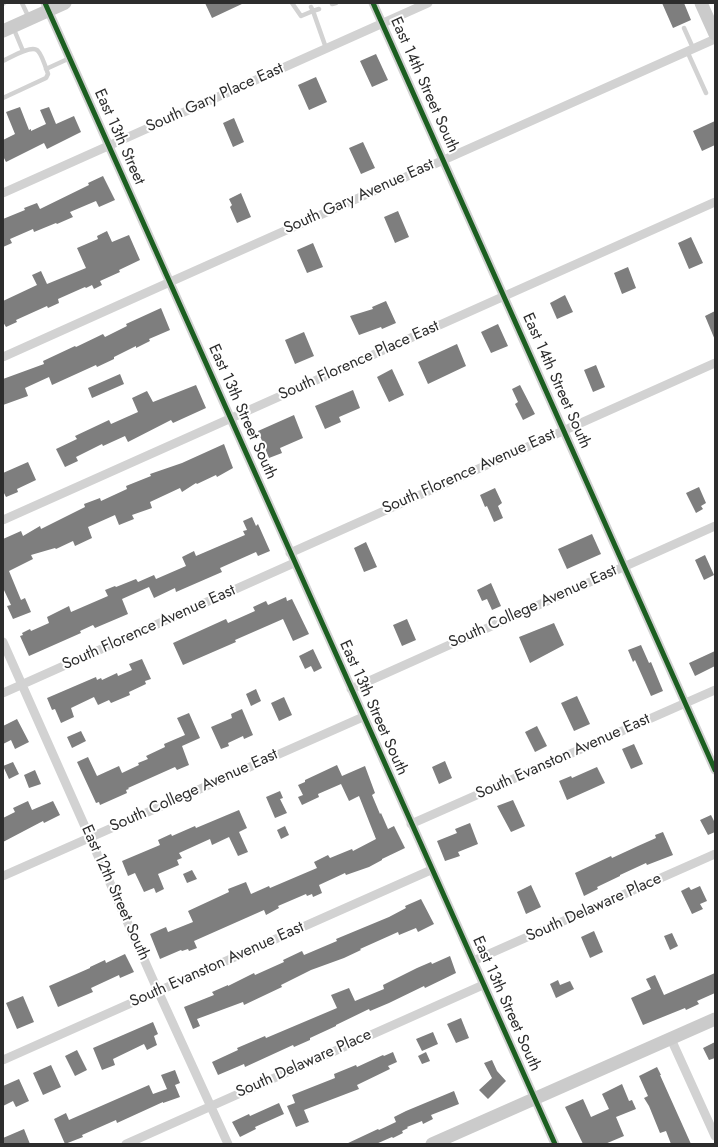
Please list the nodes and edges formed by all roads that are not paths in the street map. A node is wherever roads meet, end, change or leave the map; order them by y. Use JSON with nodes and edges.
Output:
{"nodes":[{"id":1,"x":22,"y":3,"type":"edge"},
{"id":2,"x":65,"y":3,"type":"edge"},
{"id":3,"x":292,"y":3,"type":"edge"},
{"id":4,"x":373,"y":3,"type":"edge"},
{"id":5,"x":428,"y":3,"type":"edge"},
{"id":6,"x":701,"y":3,"type":"edge"},
{"id":7,"x":47,"y":7,"type":"edge"},
{"id":8,"x":312,"y":9,"type":"junction"},
{"id":9,"x":319,"y":9,"type":"dead end"},
{"id":10,"x":29,"y":19,"type":"junction"},
{"id":11,"x":382,"y":23,"type":"junction"},
{"id":12,"x":8,"y":28,"type":"edge"},
{"id":13,"x":684,"y":28,"type":"dead end"},
{"id":14,"x":715,"y":34,"type":"edge"},
{"id":15,"x":715,"y":39,"type":"edge"},
{"id":16,"x":326,"y":48,"type":"junction"},
{"id":17,"x":690,"y":50,"type":"junction"},
{"id":18,"x":23,"y":51,"type":"junction"},
{"id":19,"x":70,"y":58,"type":"junction"},
{"id":20,"x":3,"y":61,"type":"edge"},
{"id":21,"x":46,"y":69,"type":"junction"},
{"id":22,"x":706,"y":93,"type":"dead end"},
{"id":23,"x":3,"y":98,"type":"edge"},
{"id":24,"x":108,"y":146,"type":"junction"},
{"id":25,"x":442,"y":160,"type":"junction"},
{"id":26,"x":3,"y":193,"type":"edge"},
{"id":27,"x":715,"y":202,"type":"edge"},
{"id":28,"x":170,"y":282,"type":"junction"},
{"id":29,"x":504,"y":297,"type":"junction"},
{"id":30,"x":3,"y":358,"type":"edge"},
{"id":31,"x":715,"y":363,"type":"edge"},
{"id":32,"x":231,"y":418,"type":"junction"},
{"id":33,"x":563,"y":430,"type":"junction"},
{"id":34,"x":3,"y":520,"type":"edge"},
{"id":35,"x":715,"y":526,"type":"edge"},
{"id":36,"x":290,"y":553,"type":"junction"},
{"id":37,"x":294,"y":563,"type":"junction"},
{"id":38,"x":624,"y":566,"type":"junction"},
{"id":39,"x":3,"y":642,"type":"edge"},
{"id":40,"x":22,"y":685,"type":"junction"},
{"id":41,"x":351,"y":689,"type":"junction"},
{"id":42,"x":715,"y":690,"type":"edge"},
{"id":43,"x":3,"y":693,"type":"edge"},
{"id":44,"x":685,"y":704,"type":"junction"},
{"id":45,"x":363,"y":717,"type":"junction"},
{"id":46,"x":715,"y":770,"type":"edge"},
{"id":47,"x":411,"y":824,"type":"junction"},
{"id":48,"x":90,"y":837,"type":"junction"},
{"id":49,"x":715,"y":854,"type":"edge"},
{"id":50,"x":431,"y":870,"type":"junction"},
{"id":51,"x":3,"y":876,"type":"edge"},
{"id":52,"x":473,"y":961,"type":"junction"},
{"id":53,"x":483,"y":985,"type":"junction"},
{"id":54,"x":158,"y":991,"type":"junction"},
{"id":55,"x":715,"y":1019,"type":"edge"},
{"id":56,"x":671,"y":1039,"type":"junction"},
{"id":57,"x":3,"y":1060,"type":"edge"},
{"id":58,"x":534,"y":1098,"type":"junction"},
{"id":59,"x":211,"y":1106,"type":"junction"},
{"id":60,"x":715,"y":1136,"type":"edge"},
{"id":61,"x":126,"y":1144,"type":"edge"},
{"id":62,"x":228,"y":1144,"type":"edge"},
{"id":63,"x":432,"y":1144,"type":"edge"},
{"id":64,"x":555,"y":1144,"type":"edge"}],
"edges":[{"from":1,"to":10,"type":"lane"},
{"from":2,"to":7,"type":"main road"},
{"from":3,"to":8,"type":"lane"},
{"from":4,"to":11,"type":"street","name":"East 14th Street South"},
{"from":5,"to":11,"type":"street","name":"South Gary Place East"},
{"from":6,"to":14,"type":"main road"},
{"from":7,"to":10,"type":"main road"},
{"from":7,"to":19,"type":"street","name":"East 13th Street"},
{"from":8,"to":9,"type":"lane"},
{"from":8,"to":16,"type":"lane"},
{"from":10,"to":12,"type":"main road"},
{"from":11,"to":16,"type":"street","name":"South Gary Place East"},
{"from":11,"to":25,"type":"street","name":"East 14th Street South"},
{"from":12,"to":18,"type":"lane"},
{"from":13,"to":17,"type":"lane"},
{"from":15,"to":17,"type":"street","name":"South Gary Avenue East"},
{"from":16,"to":24,"type":"street","name":"South Gary Place East"},
{"from":17,"to":22,"type":"lane"},
{"from":17,"to":25,"type":"street","name":"South Gary Avenue East"},
{"from":18,"to":20,"type":"lane"},
{"from":18,"to":21,"type":"lane"},
{"from":19,"to":21,"type":"lane"},
{"from":19,"to":24,"type":"street","name":"East 13th Street"},
{"from":21,"to":23,"type":"lane"},
{"from":24,"to":26,"type":"street","name":"South Gary Place East"},
{"from":24,"to":28,"type":"street","name":"East 13th Street"},
{"from":25,"to":28,"type":"street","name":"South Gary Avenue East"},
{"from":25,"to":29,"type":"street","name":"East 14th Street South"},
{"from":27,"to":29,"type":"street","name":"South Florence Place East"},
{"from":28,"to":30,"type":"street","name":"South Gary Avenue East"},
{"from":28,"to":32,"type":"street","name":"East 13th Street South"},
{"from":29,"to":32,"type":"street","name":"South Florence Place East"},
{"from":29,"to":33,"type":"street","name":"East 14th Street South"},
{"from":31,"to":33,"type":"street","name":"South Florence Avenue East"},
{"from":32,"to":34,"type":"street","name":"South Florence Place East"},
{"from":32,"to":36,"type":"street","name":"East 13th Street South"},
{"from":33,"to":36,"type":"street","name":"South Florence Avenue East"},
{"from":33,"to":38,"type":"street","name":"East 14th Street South"},
{"from":35,"to":38,"type":"street","name":"South College Avenue East"},
{"from":36,"to":37,"type":"street","name":"East 13th Street South"},
{"from":37,"to":40,"type":"street","name":"South Florence Avenue East"},
{"from":37,"to":41,"type":"street","name":"East 13th Street South"},
{"from":38,"to":41,"type":"street","name":"South College Avenue East"},
{"from":38,"to":44,"type":"street","name":"East 14th Street South"},
{"from":39,"to":40,"type":"street","name":"East 12th Street South"},
{"from":40,"to":43,"type":"street","name":"South Florence Avenue East"},
{"from":40,"to":48,"type":"street","name":"East 12th Street South"},
{"from":41,"to":45,"type":"street","name":"East 13th Street South"},
{"from":42,"to":44,"type":"street","name":"South Evanston Avenue East"},
{"from":44,"to":46,"type":"street","name":"East 14th Street South"},
{"from":44,"to":47,"type":"street","name":"South Evanston Avenue East"},
{"from":45,"to":47,"type":"street","name":"East 13th Street South"},
{"from":45,"to":48,"type":"street","name":"South College Avenue East"},
{"from":47,"to":50,"type":"street","name":"East 13th Street South"},
{"from":48,"to":51,"type":"street","name":"South College Avenue East"},
{"from":48,"to":54,"type":"street","name":"East 12th Street South"},
{"from":49,"to":52,"type":"street","name":"South Delaware Place"},
{"from":50,"to":52,"type":"street","name":"East 13th Street South"},
{"from":50,"to":54,"type":"street","name":"South Evanston Avenue East"},
{"from":52,"to":53,"type":"street","name":"East 13th Street South"},
{"from":53,"to":58,"type":"street","name":"East 13th Street South"},
{"from":53,"to":59,"type":"street","name":"South Delaware Place"},
{"from":54,"to":57,"type":"street","name":"South Evanston Avenue East"},
{"from":54,"to":59,"type":"street","name":"East 12th Street South"},
{"from":55,"to":56,"type":"main road"},
{"from":56,"to":58,"type":"main road"},
{"from":56,"to":60,"type":"street"},
{"from":58,"to":63,"type":"main road"},
{"from":58,"to":64,"type":"street","name":"East 13th Street South"},
{"from":59,"to":61,"type":"street","name":"South Delaware Place"},
{"from":59,"to":62,"type":"street","name":"East 12th Street South"}]}
